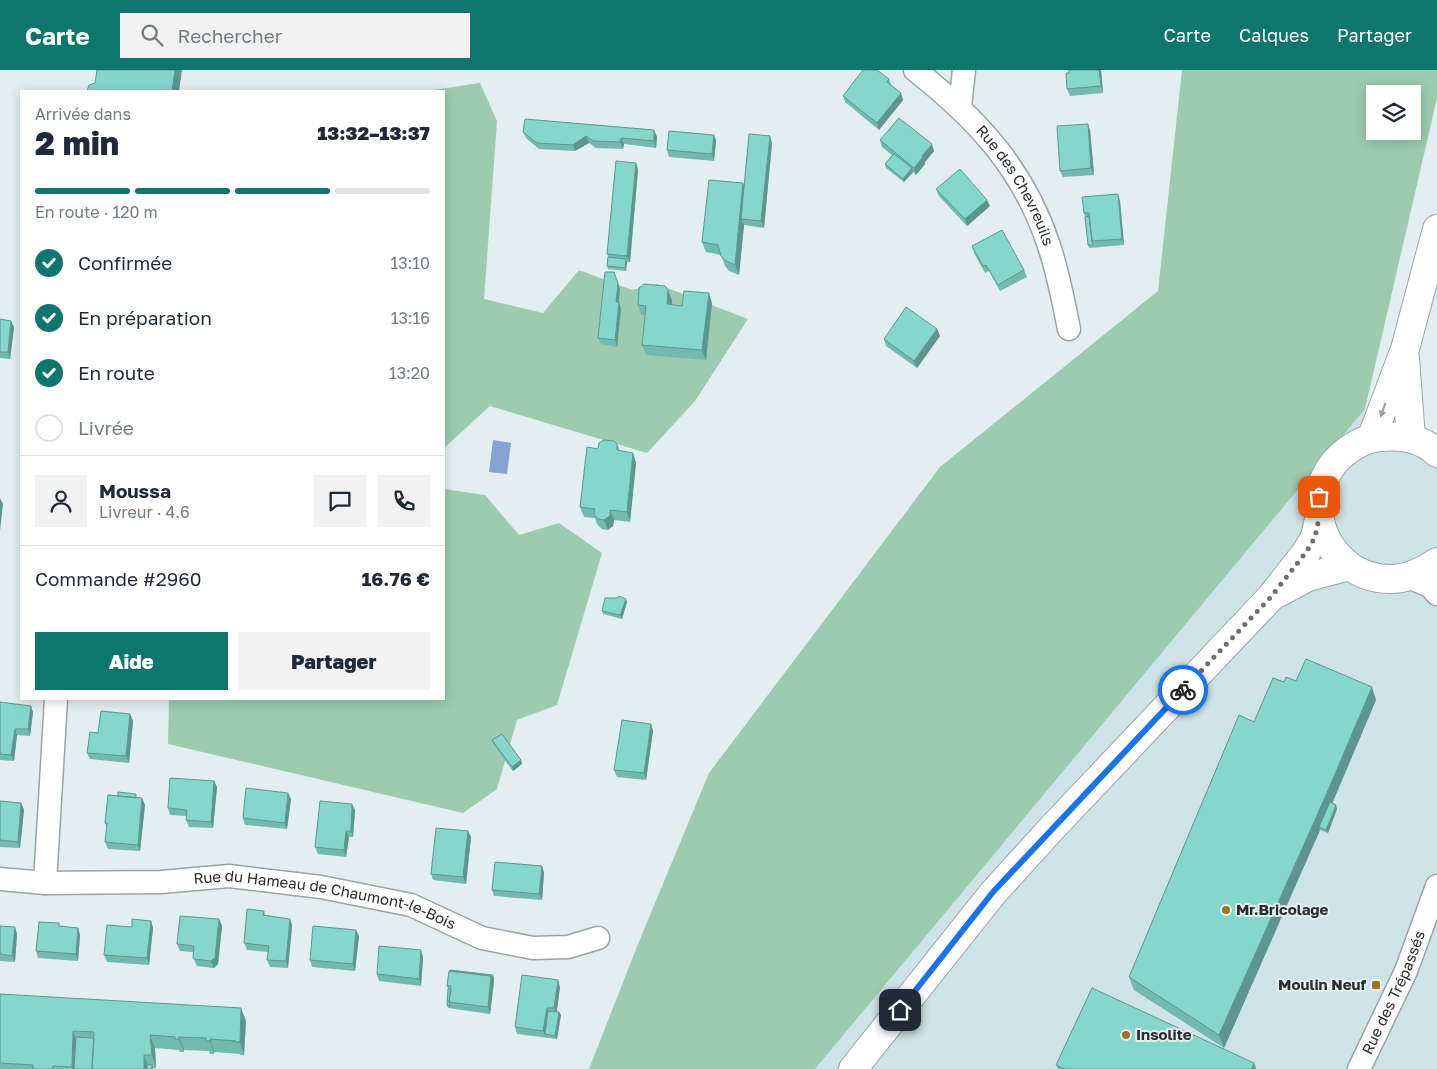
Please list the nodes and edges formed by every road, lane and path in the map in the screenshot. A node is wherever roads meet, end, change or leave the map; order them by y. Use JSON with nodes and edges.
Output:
{"nodes":[{"id":1,"x":915,"y":70,"type":"edge"},
{"id":2,"x":964,"y":70,"type":"edge"},
{"id":3,"x":960,"y":108,"type":"junction"},
{"id":4,"x":1437,"y":229,"type":"edge"},
{"id":5,"x":1069,"y":329,"type":"dead end"},
{"id":6,"x":1405,"y":349,"type":"junction"},
{"id":7,"x":1372,"y":437,"type":"junction"},
{"id":8,"x":1411,"y":438,"type":"junction"},
{"id":9,"x":1437,"y":453,"type":"edge"},
{"id":10,"x":1319,"y":518,"type":"junction"},
{"id":11,"x":1437,"y":562,"type":"edge"},
{"id":12,"x":1349,"y":566,"type":"junction"},
{"id":13,"x":1408,"y":577,"type":"junction"},
{"id":14,"x":1437,"y":594,"type":"edge"},
{"id":15,"x":1270,"y":598,"type":"junction"},
{"id":16,"x":56,"y":700,"type":"edge"},
{"id":17,"x":0,"y":879,"type":"edge"},
{"id":18,"x":45,"y":883,"type":"junction"},
{"id":19,"x":1437,"y":886,"type":"edge"},
{"id":20,"x":598,"y":938,"type":"dead end"},
{"id":21,"x":853,"y":1069,"type":"edge"},
{"id":22,"x":1359,"y":1069,"type":"edge"}],
"edges":[{"from":1,"to":3,"type":"street","name":"Rue des Chevreuils"},
{"from":2,"to":3,"type":"street"},
{"from":3,"to":5,"type":"street","name":"Rue des Chevreuils"},
{"from":4,"to":6,"type":"main road"},
{"from":6,"to":7,"type":"main road","one_way":true},
{"from":6,"to":8,"type":"main road"},
{"from":7,"to":8,"type":"main road"},
{"from":7,"to":10,"type":"main road"},
{"from":8,"to":9,"type":"main road"},
{"from":10,"to":12,"type":"main road"},
{"from":10,"to":15,"type":"main road"},
{"from":11,"to":13,"type":"main road"},
{"from":12,"to":13,"type":"main road"},
{"from":12,"to":15,"type":"main road"},
{"from":13,"to":14,"type":"street"},
{"from":15,"to":21,"type":"main road"},
{"from":16,"to":18,"type":"street"},
{"from":17,"to":18,"type":"street","name":"Rue du Hameau de Chaumont-le-Bois"},
{"from":18,"to":20,"type":"street","name":"Rue du Hameau de Chaumont-le-Bois"},
{"from":19,"to":22,"type":"street","name":"Rue des Trépassés"}]}
